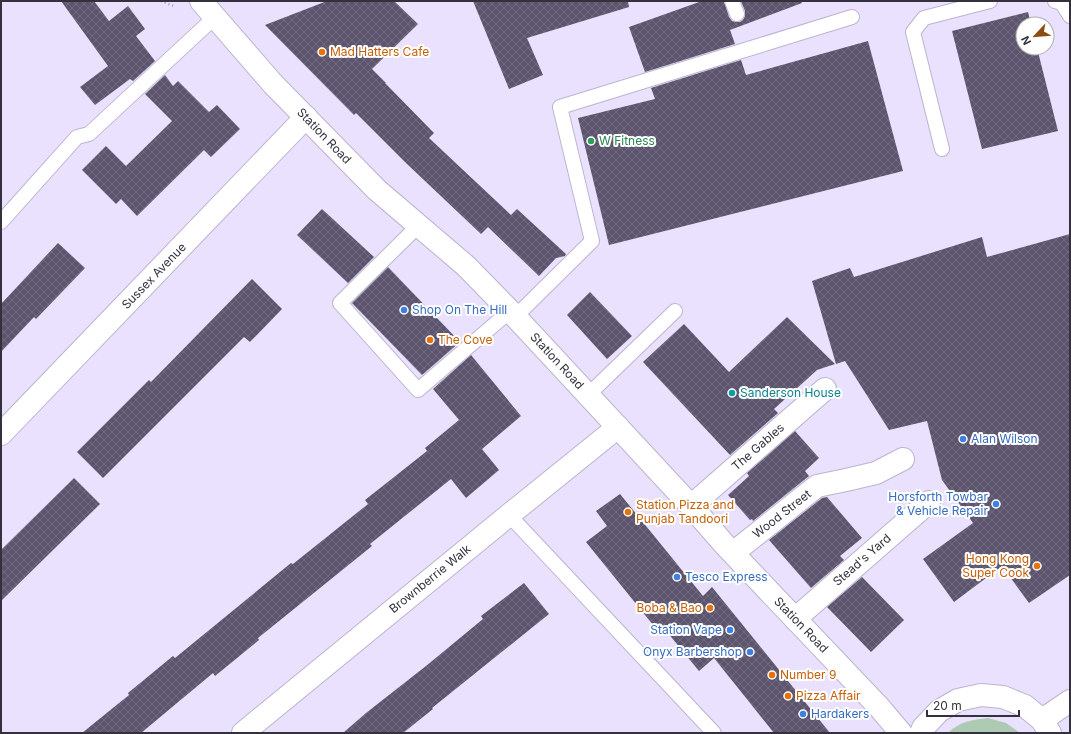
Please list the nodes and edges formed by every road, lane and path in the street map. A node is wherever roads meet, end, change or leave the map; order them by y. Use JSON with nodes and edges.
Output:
{"nodes":[{"id":1,"x":990,"y":1,"type":"edge"},
{"id":2,"x":1055,"y":1,"type":"edge"},
{"id":3,"x":208,"y":9,"type":"edge"},
{"id":4,"x":1070,"y":16,"type":"edge"},
{"id":5,"x":852,"y":17,"type":"dead end"},
{"id":6,"x":306,"y":117,"type":"junction"},
{"id":7,"x":942,"y":149,"type":"dead end"},
{"id":8,"x":1,"y":222,"type":"edge"},
{"id":9,"x":419,"y":225,"type":"junction"},
{"id":10,"x":675,"y":311,"type":"dead end"},
{"id":11,"x":512,"y":314,"type":"junction"},
{"id":12,"x":825,"y":389,"type":"dead end"},
{"id":13,"x":588,"y":395,"type":"junction"},
{"id":14,"x":618,"y":427,"type":"junction"},
{"id":15,"x":1,"y":434,"type":"edge"},
{"id":16,"x":903,"y":459,"type":"dead end"},
{"id":17,"x":929,"y":502,"type":"dead end"},
{"id":18,"x":692,"y":506,"type":"junction"},
{"id":19,"x":508,"y":514,"type":"junction"},
{"id":20,"x":732,"y":553,"type":"junction"},
{"id":21,"x":796,"y":619,"type":"junction"},
{"id":22,"x":1070,"y":701,"type":"edge"},
{"id":23,"x":1046,"y":727,"type":"edge"},
{"id":24,"x":243,"y":733,"type":"edge"},
{"id":25,"x":714,"y":733,"type":"edge"},
{"id":26,"x":901,"y":733,"type":"edge"},
{"id":27,"x":921,"y":733,"type":"edge"}],
"edges":[{"from":1,"to":7,"type":"lane"},
{"from":2,"to":4,"type":"lane"},
{"from":3,"to":6,"type":"street","name":"Station Road"},
{"from":3,"to":8,"type":"lane"},
{"from":5,"to":11,"type":"lane"},
{"from":6,"to":9,"type":"street","name":"Station Road"},
{"from":6,"to":15,"type":"street","name":"Sussex Avenue"},
{"from":9,"to":11,"type":"street","name":"Station Road"},
{"from":9,"to":11,"type":"lane"},
{"from":10,"to":13,"type":"lane"},
{"from":11,"to":13,"type":"street","name":"Station Road"},
{"from":12,"to":18,"type":"street","name":"The Gables"},
{"from":13,"to":14,"type":"street","name":"Station Road"},
{"from":14,"to":18,"type":"street","name":"Station Road"},
{"from":14,"to":19,"type":"street","name":"Brownberrie Walk"},
{"from":16,"to":20,"type":"street","name":"Wood Street"},
{"from":17,"to":21,"type":"street","name":"Stead's Yard"},
{"from":18,"to":20,"type":"street","name":"Station Road"},
{"from":19,"to":24,"type":"street","name":"Brownberrie Walk"},
{"from":19,"to":25,"type":"lane"},
{"from":20,"to":21,"type":"street","name":"Station Road"},
{"from":21,"to":26,"type":"street","name":"Station Road"},
{"from":22,"to":23,"type":"street"},
{"from":23,"to":27,"type":"street"}]}
